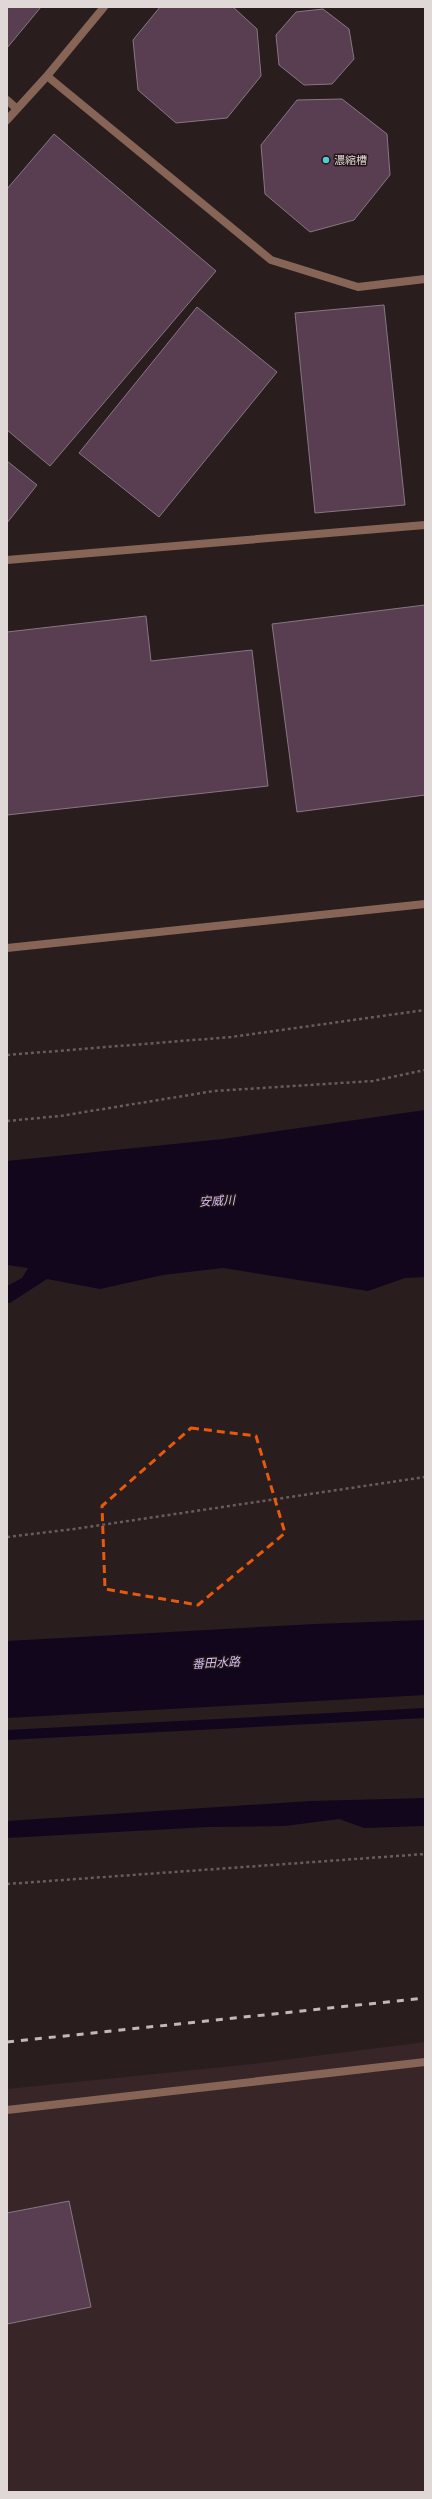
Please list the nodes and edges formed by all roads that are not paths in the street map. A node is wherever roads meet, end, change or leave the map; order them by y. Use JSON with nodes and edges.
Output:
{"nodes":[{"id":1,"x":104,"y":7,"type":"edge"},
{"id":2,"x":46,"y":76,"type":"junction"},
{"id":3,"x":7,"y":100,"type":"edge"},
{"id":4,"x":17,"y":109,"type":"junction"},
{"id":5,"x":7,"y":120,"type":"edge"},
{"id":6,"x":425,"y":279,"type":"edge"},
{"id":7,"x":425,"y":525,"type":"edge"},
{"id":8,"x":7,"y":560,"type":"edge"},
{"id":9,"x":425,"y":904,"type":"edge"},
{"id":10,"x":7,"y":948,"type":"edge"},
{"id":11,"x":425,"y":2062,"type":"edge"},
{"id":12,"x":7,"y":2110,"type":"edge"}],
"edges":[{"from":1,"to":2,"type":"lane"},
{"from":2,"to":4,"type":"lane"},
{"from":2,"to":6,"type":"lane"},
{"from":3,"to":4,"type":"lane"},
{"from":4,"to":5,"type":"lane"},
{"from":7,"to":8,"type":"lane"},
{"from":9,"to":10,"type":"lane"},
{"from":11,"to":12,"type":"lane"}]}
